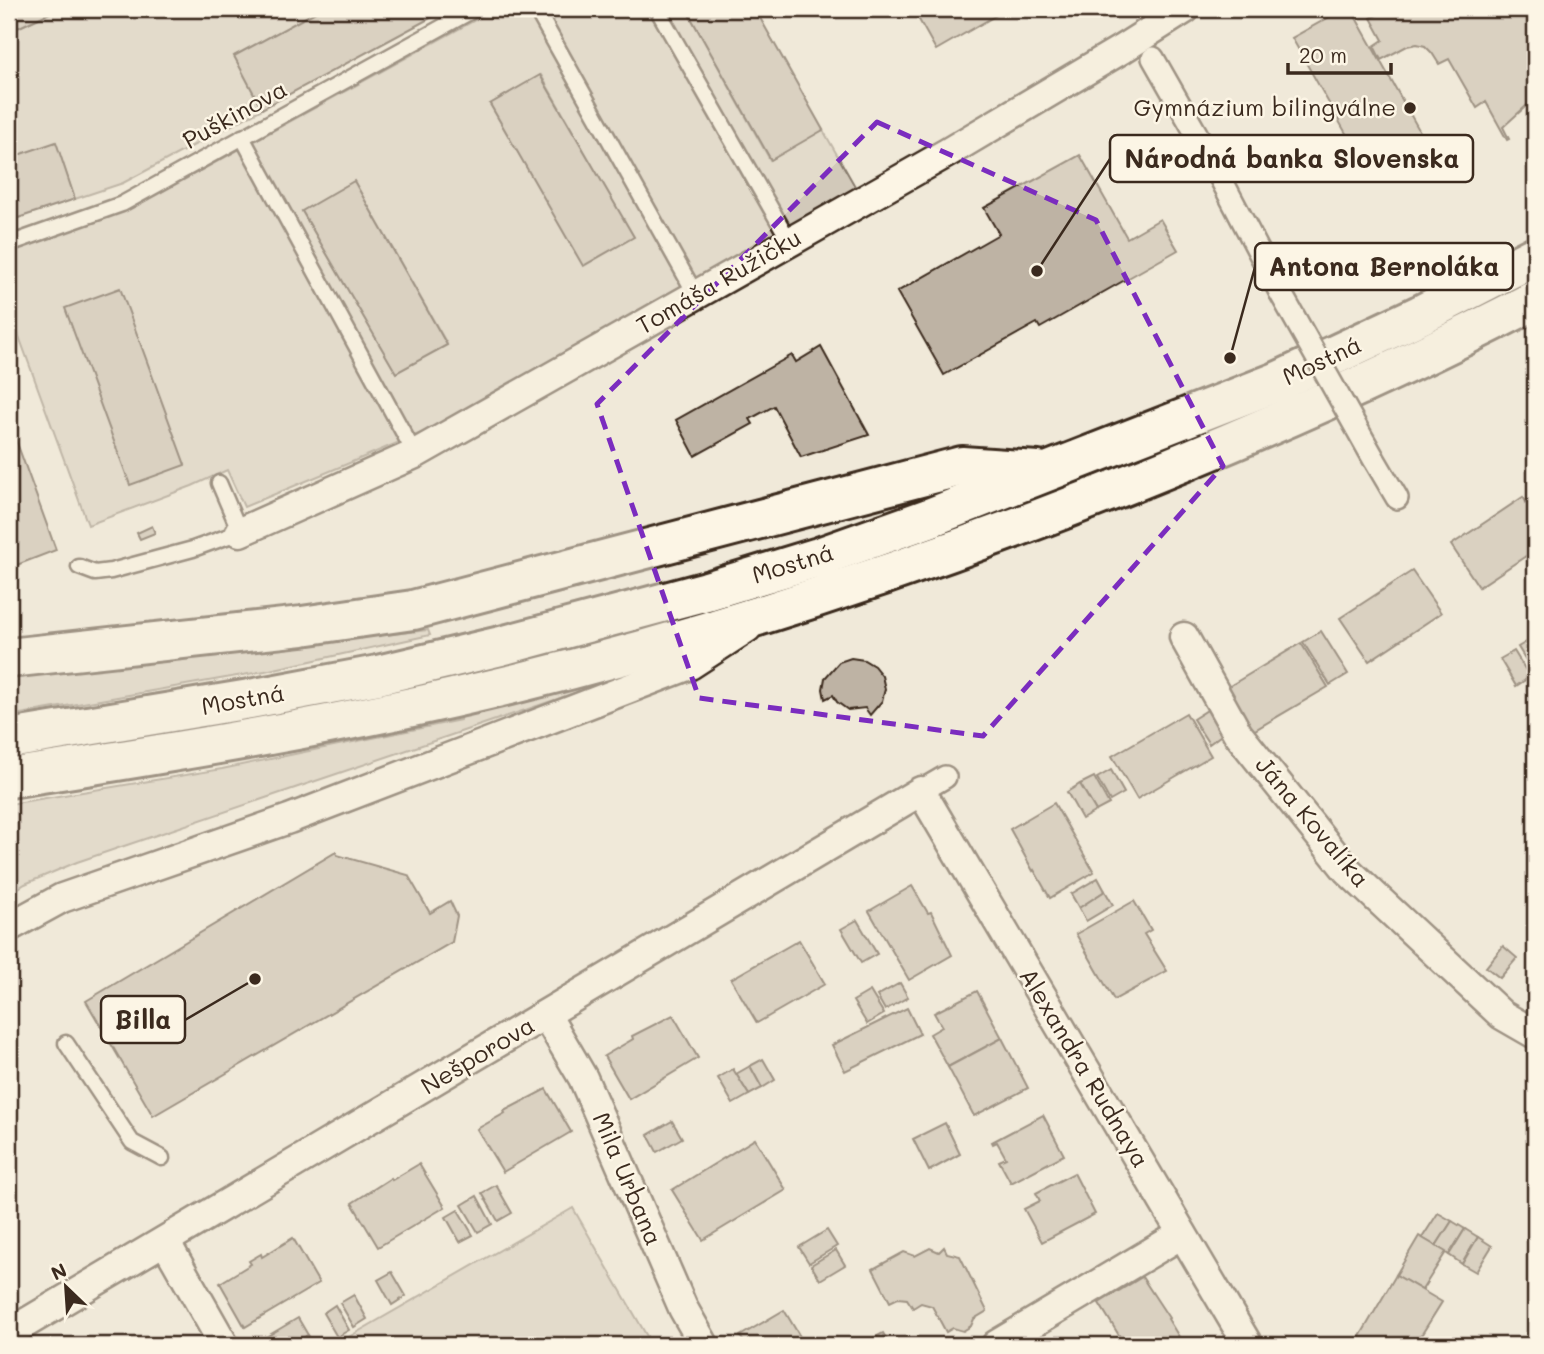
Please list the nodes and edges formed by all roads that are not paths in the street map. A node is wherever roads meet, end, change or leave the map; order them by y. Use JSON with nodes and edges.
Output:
{"nodes":[{"id":1,"x":475,"y":9,"type":"edge"},
{"id":2,"x":536,"y":9,"type":"edge"},
{"id":3,"x":657,"y":9,"type":"edge"},
{"id":4,"x":1167,"y":13,"type":"edge"},
{"id":5,"x":1153,"y":58,"type":"dead end"},
{"id":6,"x":242,"y":137,"type":"junction"},
{"id":7,"x":790,"y":242,"type":"junction"},
{"id":8,"x":9,"y":244,"type":"edge"},
{"id":9,"x":1535,"y":256,"type":"edge"},
{"id":10,"x":696,"y":296,"type":"junction"},
{"id":11,"x":1535,"y":299,"type":"edge"},
{"id":12,"x":415,"y":454,"type":"junction"},
{"id":13,"x":1049,"y":472,"type":"junction"},
{"id":14,"x":219,"y":483,"type":"dead end"},
{"id":15,"x":1397,"y":498,"type":"dead end"},
{"id":16,"x":240,"y":532,"type":"junction"},
{"id":17,"x":79,"y":567,"type":"dead end"},
{"id":18,"x":770,"y":612,"type":"junction"},
{"id":19,"x":1184,"y":637,"type":"dead end"},
{"id":20,"x":9,"y":658,"type":"edge"},
{"id":21,"x":9,"y":739,"type":"edge"},
{"id":22,"x":945,"y":777,"type":"dead end"},
{"id":23,"x":9,"y":778,"type":"edge"},
{"id":24,"x":920,"y":791,"type":"junction"},
{"id":25,"x":9,"y":927,"type":"edge"},
{"id":26,"x":546,"y":1015,"type":"junction"},
{"id":27,"x":1535,"y":1034,"type":"edge"},
{"id":28,"x":66,"y":1043,"type":"dead end"},
{"id":29,"x":162,"y":1158,"type":"dead end"},
{"id":30,"x":1182,"y":1234,"type":"junction"},
{"id":31,"x":165,"y":1241,"type":"junction"},
{"id":32,"x":9,"y":1333,"type":"edge"},
{"id":33,"x":224,"y":1345,"type":"edge"},
{"id":34,"x":704,"y":1345,"type":"edge"},
{"id":35,"x":996,"y":1345,"type":"edge"},
{"id":36,"x":1248,"y":1345,"type":"edge"}],
"edges":[{"from":1,"to":6,"type":"lane","name":"Puškinova"},
{"from":2,"to":10,"type":"lane"},
{"from":3,"to":7,"type":"lane"},
{"from":4,"to":7,"type":"street","name":"Tomáša Ružičku"},
{"from":5,"to":15,"type":"street","bridge":true},
{"from":6,"to":8,"type":"lane","name":"Puškinova"},
{"from":6,"to":12,"type":"lane"},
{"from":7,"to":10,"type":"street","name":"Tomáša Ružičku"},
{"from":9,"to":13,"type":"main road","name":"Mostná"},
{"from":10,"to":12,"type":"street","name":"Tomáša Ružičku"},
{"from":11,"to":18,"type":"main road","name":"Mostná"},
{"from":12,"to":16,"type":"street","name":"Tomáša Ružičku"},
{"from":13,"to":20,"type":"main road"},
{"from":13,"to":21,"type":"main road","name":"Mostná"},
{"from":14,"to":16,"type":"lane"},
{"from":16,"to":17,"type":"lane"},
{"from":18,"to":23,"type":"main road","name":"Mostná"},
{"from":18,"to":25,"type":"street"},
{"from":19,"to":27,"type":"street","name":"Jána Kovalíka"},
{"from":22,"to":24,"type":"street","name":"Nešporova"},
{"from":24,"to":26,"type":"street","name":"Nešporova"},
{"from":24,"to":30,"type":"street","name":"Alexandra Rudnaya"},
{"from":26,"to":31,"type":"street","name":"Nešporova"},
{"from":26,"to":34,"type":"street","name":"Mila Urbana"},
{"from":28,"to":29,"type":"lane"},
{"from":30,"to":35,"type":"street"},
{"from":30,"to":36,"type":"street","name":"Alexandra Rudnaya"},
{"from":31,"to":32,"type":"street","name":"Nešporova"},
{"from":31,"to":33,"type":"street"}]}
